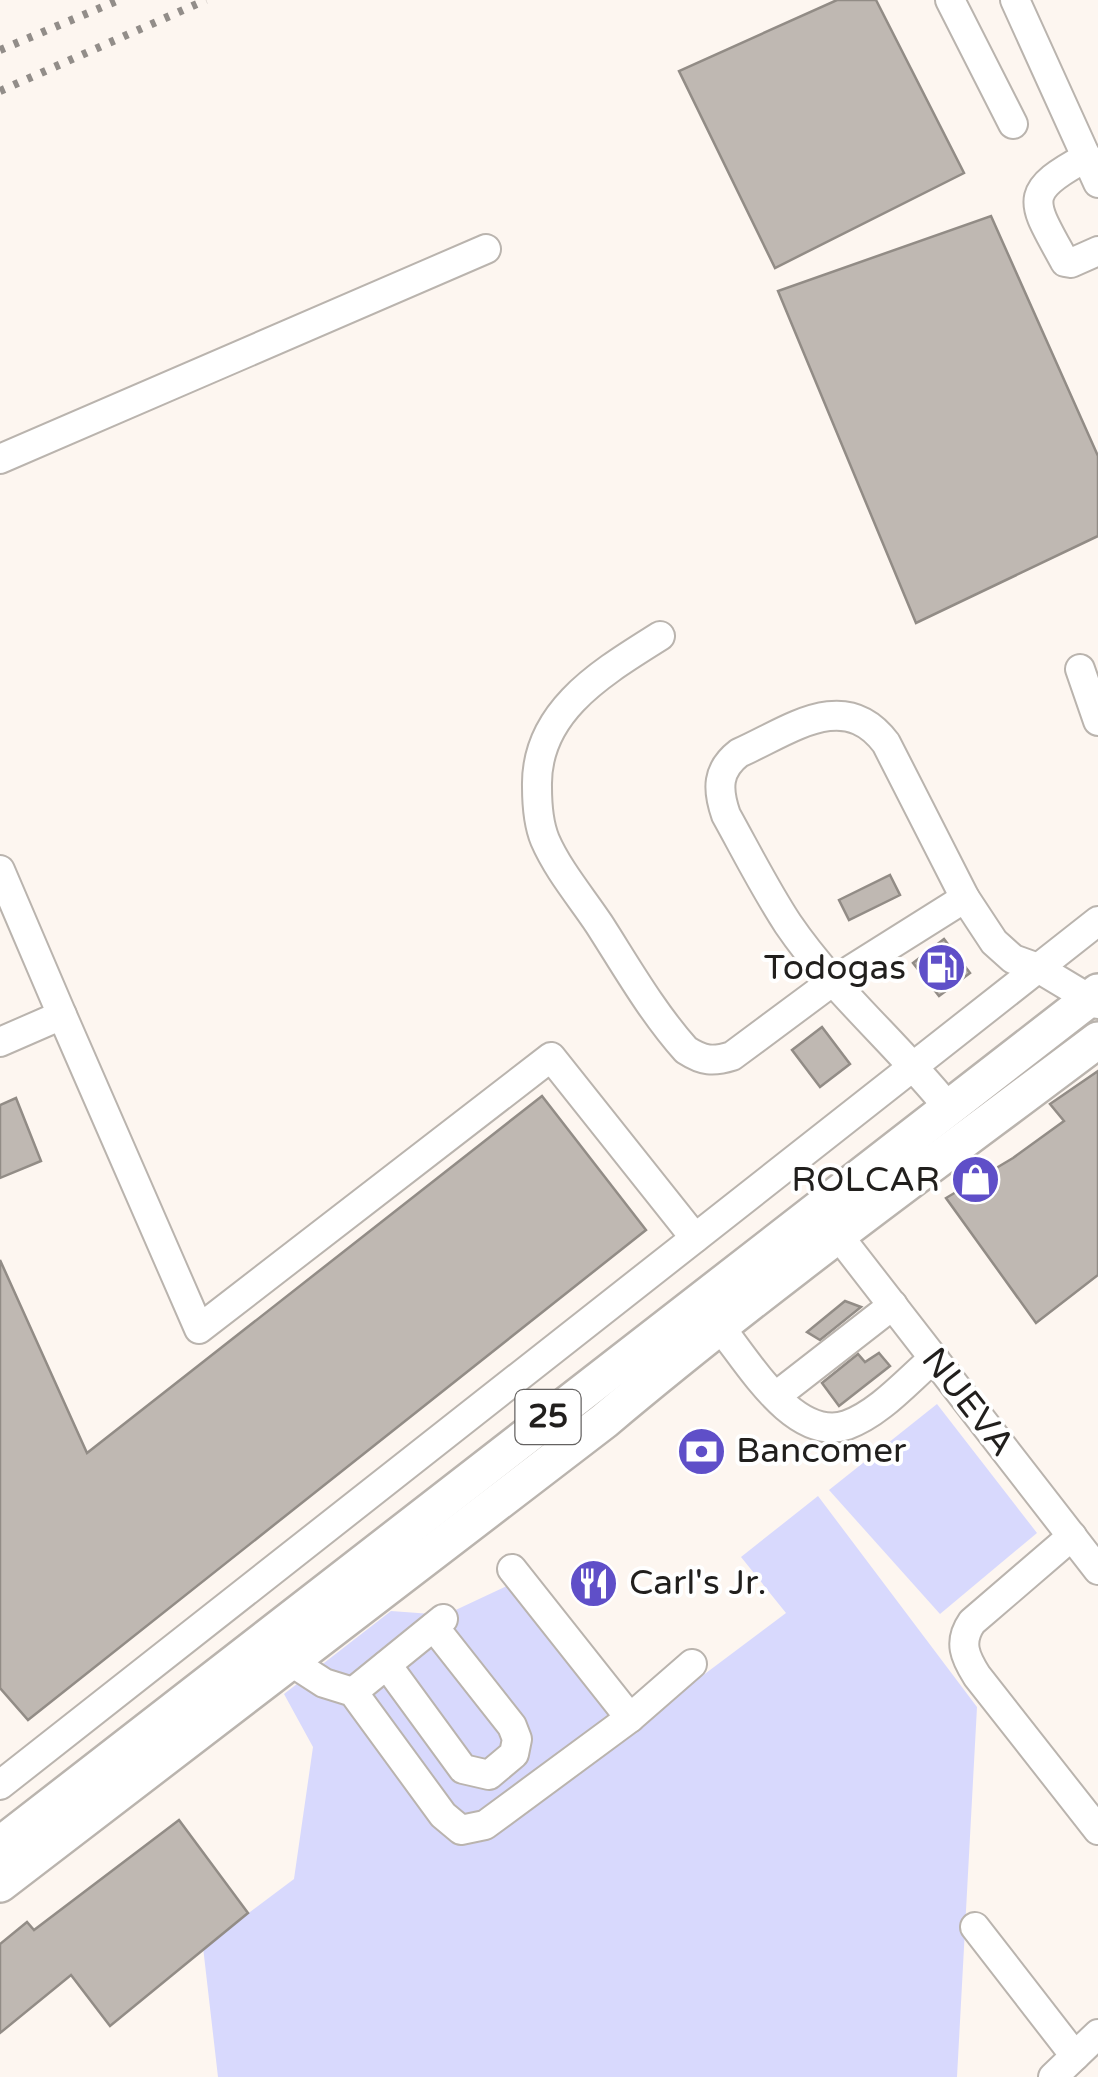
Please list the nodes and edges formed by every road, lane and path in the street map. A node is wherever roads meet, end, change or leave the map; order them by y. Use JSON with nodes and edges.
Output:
{"nodes":[{"id":1,"x":950,"y":0,"type":"edge"},
{"id":2,"x":1015,"y":0,"type":"edge"},
{"id":3,"x":1013,"y":124,"type":"dead end"},
{"id":4,"x":1087,"y":156,"type":"junction"},
{"id":5,"x":1098,"y":183,"type":"edge"},
{"id":6,"x":486,"y":248,"type":"dead end"},
{"id":7,"x":1098,"y":251,"type":"edge"},
{"id":8,"x":0,"y":459,"type":"edge"},
{"id":9,"x":660,"y":636,"type":"dead end"},
{"id":10,"x":1080,"y":670,"type":"dead end"},
{"id":11,"x":1098,"y":721,"type":"edge"},
{"id":12,"x":0,"y":870,"type":"edge"},
{"id":13,"x":965,"y":898,"type":"junction"},
{"id":14,"x":1098,"y":922,"type":"edge"},
{"id":15,"x":1038,"y":968,"type":"junction"},
{"id":16,"x":833,"y":981,"type":"junction"},
{"id":17,"x":1095,"y":998,"type":"edge"},
{"id":18,"x":62,"y":1015,"type":"junction"},
{"id":19,"x":1098,"y":1040,"type":"edge"},
{"id":20,"x":0,"y":1042,"type":"edge"},
{"id":21,"x":916,"y":1067,"type":"junction"},
{"id":22,"x":947,"y":1106,"type":"junction"},
{"id":23,"x":838,"y":1235,"type":"junction"},
{"id":24,"x":695,"y":1238,"type":"junction"},
{"id":25,"x":892,"y":1305,"type":"junction"},
{"id":26,"x":720,"y":1326,"type":"junction"},
{"id":27,"x":934,"y":1358,"type":"junction"},
{"id":28,"x":776,"y":1396,"type":"junction"},
{"id":29,"x":1072,"y":1536,"type":"junction"},
{"id":30,"x":512,"y":1568,"type":"dead end"},
{"id":31,"x":1098,"y":1570,"type":"edge"},
{"id":32,"x":290,"y":1661,"type":"junction"},
{"id":33,"x":692,"y":1664,"type":"dead end"},
{"id":34,"x":387,"y":1665,"type":"junction"},
{"id":35,"x":354,"y":1692,"type":"junction"},
{"id":36,"x":630,"y":1718,"type":"junction"},
{"id":37,"x":0,"y":1785,"type":"edge"},
{"id":38,"x":1098,"y":1830,"type":"edge"},
{"id":39,"x":0,"y":1844,"type":"edge"},
{"id":40,"x":0,"y":1884,"type":"edge"},
{"id":41,"x":975,"y":1927,"type":"dead end"},
{"id":42,"x":1098,"y":2034,"type":"edge"},
{"id":43,"x":1075,"y":2056,"type":"junction"},
{"id":44,"x":1053,"y":2077,"type":"edge"}],
"edges":[{"from":1,"to":3,"type":"street"},
{"from":2,"to":4,"type":"street"},
{"from":4,"to":5,"type":"street"},
{"from":4,"to":7,"type":"street"},
{"from":6,"to":8,"type":"street"},
{"from":9,"to":16,"type":"street"},
{"from":10,"to":11,"type":"street"},
{"from":12,"to":18,"type":"street"},
{"from":13,"to":15,"type":"street"},
{"from":13,"to":16,"type":"street"},
{"from":13,"to":16,"type":"street"},
{"from":14,"to":15,"type":"street"},
{"from":15,"to":17,"type":"street"},
{"from":15,"to":21,"type":"street"},
{"from":16,"to":21,"type":"street"},
{"from":17,"to":22,"type":"main road","number":"25"},
{"from":18,"to":20,"type":"street"},
{"from":18,"to":24,"type":"street"},
{"from":19,"to":23,"type":"main road","number":"25"},
{"from":21,"to":22,"type":"street"},
{"from":21,"to":24,"type":"street"},
{"from":22,"to":39,"type":"main road","number":"25"},
{"from":23,"to":25,"type":"street","name":"NUEVA"},
{"from":23,"to":26,"type":"main road","number":"25"},
{"from":24,"to":37,"type":"street"},
{"from":25,"to":27,"type":"street","name":"NUEVA"},
{"from":25,"to":28,"type":"street"},
{"from":26,"to":28,"type":"street"},
{"from":26,"to":32,"type":"main road","number":"25"},
{"from":27,"to":28,"type":"street"},
{"from":27,"to":29,"type":"street","name":"NUEVA"},
{"from":29,"to":31,"type":"street","name":"NUEVA"},
{"from":29,"to":38,"type":"street"},
{"from":30,"to":36,"type":"street"},
{"from":32,"to":35,"type":"street"},
{"from":32,"to":40,"type":"main road","number":"25"},
{"from":33,"to":36,"type":"street"},
{"from":34,"to":34,"type":"street"},
{"from":34,"to":35,"type":"street"},
{"from":35,"to":36,"type":"street"},
{"from":41,"to":43,"type":"street"},
{"from":42,"to":43,"type":"street"},
{"from":43,"to":44,"type":"street"}]}
